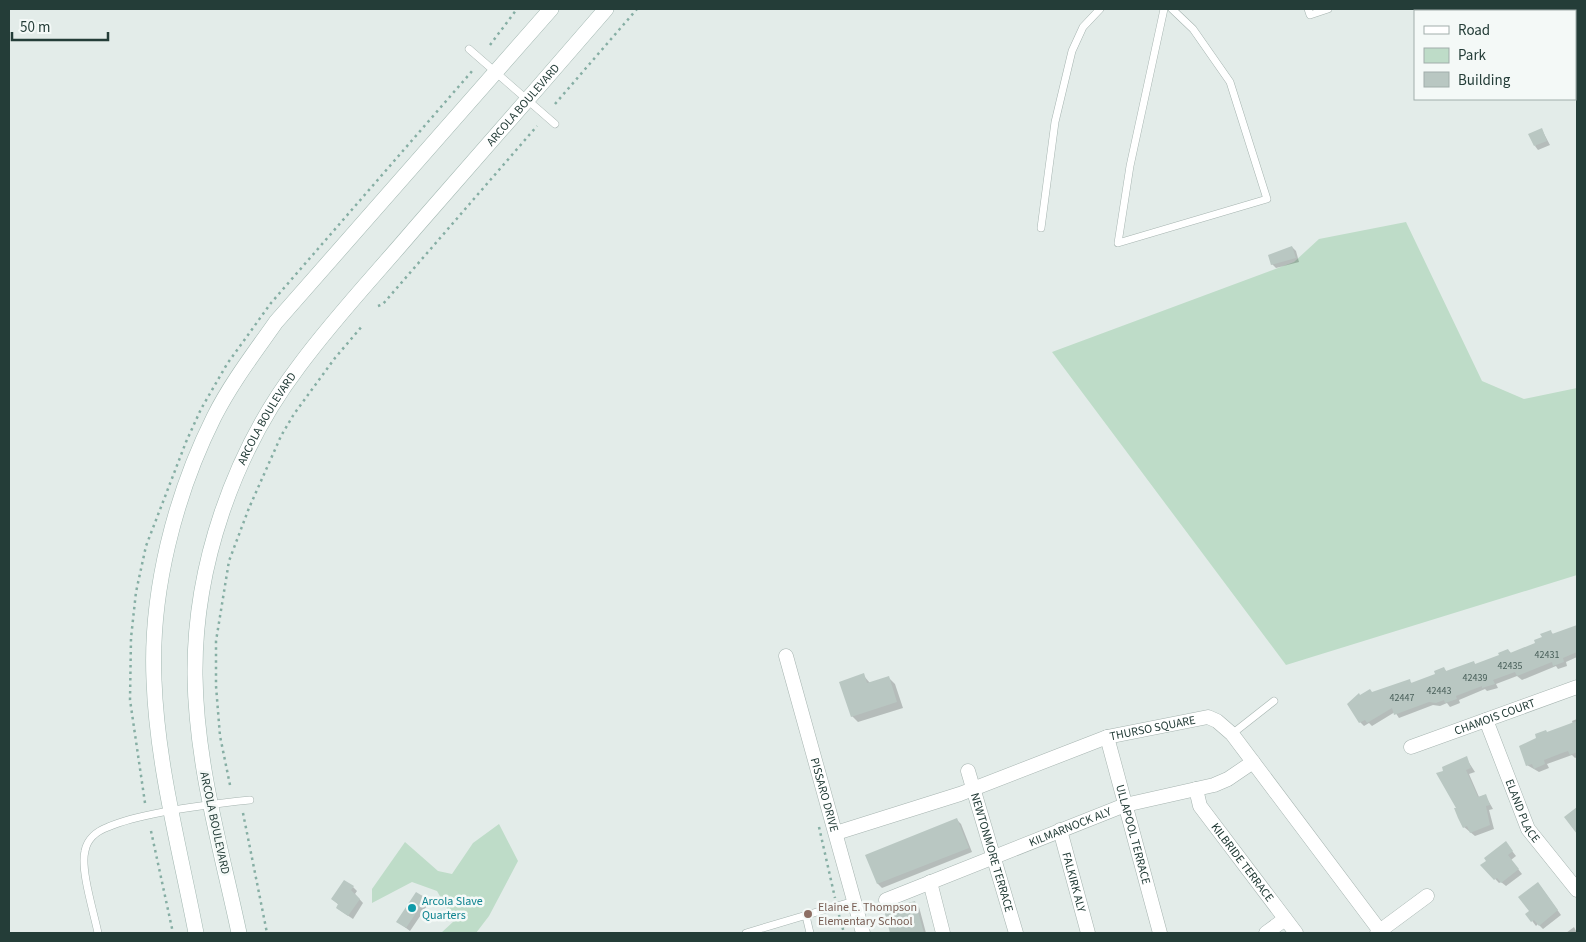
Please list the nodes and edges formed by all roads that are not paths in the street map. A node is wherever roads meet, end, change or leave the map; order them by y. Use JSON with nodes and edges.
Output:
{"nodes":[{"id":1,"x":551,"y":9,"type":"edge"},
{"id":2,"x":606,"y":9,"type":"edge"},
{"id":3,"x":1100,"y":9,"type":"edge"},
{"id":4,"x":1164,"y":9,"type":"edge"},
{"id":5,"x":1172,"y":9,"type":"edge"},
{"id":6,"x":1308,"y":9,"type":"edge"},
{"id":7,"x":1328,"y":9,"type":"edge"},
{"id":8,"x":469,"y":49,"type":"dead end"},
{"id":9,"x":496,"y":72,"type":"junction"},
{"id":10,"x":528,"y":100,"type":"junction"},
{"id":11,"x":555,"y":124,"type":"dead end"},
{"id":12,"x":1041,"y":228,"type":"dead end"},
{"id":13,"x":786,"y":656,"type":"dead end"},
{"id":14,"x":1577,"y":687,"type":"edge"},
{"id":15,"x":1274,"y":701,"type":"dead end"},
{"id":16,"x":1486,"y":720,"type":"junction"},
{"id":17,"x":1232,"y":734,"type":"junction"},
{"id":18,"x":1107,"y":737,"type":"junction"},
{"id":19,"x":1411,"y":747,"type":"dead end"},
{"id":20,"x":1253,"y":762,"type":"junction"},
{"id":21,"x":968,"y":771,"type":"dead end"},
{"id":22,"x":974,"y":789,"type":"junction"},
{"id":23,"x":1196,"y":789,"type":"junction"},
{"id":24,"x":250,"y":800,"type":"dead end"},
{"id":25,"x":1125,"y":805,"type":"junction"},
{"id":26,"x":210,"y":806,"type":"junction"},
{"id":27,"x":172,"y":811,"type":"junction"},
{"id":28,"x":1060,"y":830,"type":"junction"},
{"id":29,"x":836,"y":833,"type":"junction"},
{"id":30,"x":994,"y":856,"type":"junction"},
{"id":31,"x":930,"y":882,"type":"junction"},
{"id":32,"x":1577,"y":890,"type":"edge"},
{"id":33,"x":1427,"y":896,"type":"dead end"},
{"id":34,"x":886,"y":900,"type":"dead end"},
{"id":35,"x":854,"y":901,"type":"junction"},
{"id":36,"x":806,"y":916,"type":"junction"},
{"id":37,"x":1285,"y":919,"type":"junction"},
{"id":38,"x":1379,"y":932,"type":"edge"},
{"id":39,"x":98,"y":933,"type":"edge"},
{"id":40,"x":196,"y":933,"type":"edge"},
{"id":41,"x":239,"y":933,"type":"edge"},
{"id":42,"x":751,"y":933,"type":"edge"},
{"id":43,"x":810,"y":933,"type":"edge"},
{"id":44,"x":863,"y":933,"type":"edge"},
{"id":45,"x":943,"y":933,"type":"edge"},
{"id":46,"x":1016,"y":933,"type":"edge"},
{"id":47,"x":1088,"y":933,"type":"edge"},
{"id":48,"x":1160,"y":933,"type":"edge"},
{"id":49,"x":1266,"y":933,"type":"edge"},
{"id":50,"x":1296,"y":933,"type":"edge"}],
"edges":[{"from":1,"to":9,"type":"main road"},
{"from":2,"to":10,"type":"main road","name":"ARCOLA BOULEVARD"},
{"from":3,"to":12,"type":"lane"},
{"from":4,"to":5,"type":"lane"},
{"from":6,"to":7,"type":"lane"},
{"from":8,"to":9,"type":"lane"},
{"from":9,"to":10,"type":"lane"},
{"from":9,"to":27,"type":"main road"},
{"from":10,"to":11,"type":"lane"},
{"from":10,"to":26,"type":"main road","name":"ARCOLA BOULEVARD"},
{"from":13,"to":29,"type":"street","name":"PISSARO DRIVE"},
{"from":14,"to":16,"type":"street","name":"CHAMOIS COURT"},
{"from":15,"to":17,"type":"lane"},
{"from":16,"to":19,"type":"street","name":"CHAMOIS COURT"},
{"from":16,"to":32,"type":"street","name":"ELAND PLACE"},
{"from":17,"to":18,"type":"street","name":"THURSO SQUARE"},
{"from":17,"to":20,"type":"street","name":"THURSO SQUARE"},
{"from":18,"to":22,"type":"street","name":"THURSO SQUARE"},
{"from":18,"to":25,"type":"street","name":"ULLAPOOL TERRACE"},
{"from":20,"to":23,"type":"street","name":"KILMARNOCK ALY"},
{"from":20,"to":38,"type":"street","name":"THURSO SQUARE"},
{"from":21,"to":22,"type":"street","name":"NEWTONMORE TERRACE"},
{"from":22,"to":29,"type":"street","name":"THURSO SQUARE"},
{"from":22,"to":30,"type":"street","name":"NEWTONMORE TERRACE"},
{"from":23,"to":25,"type":"street","name":"KILMARNOCK ALY"},
{"from":23,"to":37,"type":"street","name":"KILBRIDE TERRACE"},
{"from":24,"to":26,"type":"lane"},
{"from":25,"to":28,"type":"street","name":"KILMARNOCK ALY"},
{"from":25,"to":48,"type":"street","name":"ULLAPOOL TERRACE"},
{"from":26,"to":27,"type":"lane"},
{"from":26,"to":41,"type":"main road","name":"ARCOLA BOULEVARD"},
{"from":27,"to":39,"type":"lane"},
{"from":27,"to":40,"type":"main road"},
{"from":28,"to":30,"type":"street","name":"KILMARNOCK ALY"},
{"from":28,"to":47,"type":"street","name":"FALKIRK ALY"},
{"from":29,"to":35,"type":"street","name":"PISSARO DRIVE"},
{"from":30,"to":31,"type":"street","name":"KILMARNOCK ALY"},
{"from":30,"to":46,"type":"street","name":"NEWTONMORE TERRACE"},
{"from":31,"to":34,"type":"street","name":"KILMARNOCK ALY"},
{"from":31,"to":45,"type":"street"},
{"from":33,"to":38,"type":"street"},
{"from":35,"to":36,"type":"lane"},
{"from":35,"to":44,"type":"street","name":"PISSARO DRIVE"},
{"from":36,"to":42,"type":"lane"},
{"from":36,"to":43,"type":"lane"},
{"from":37,"to":49,"type":"street"},
{"from":37,"to":50,"type":"street","name":"KILBRIDE TERRACE"}]}
